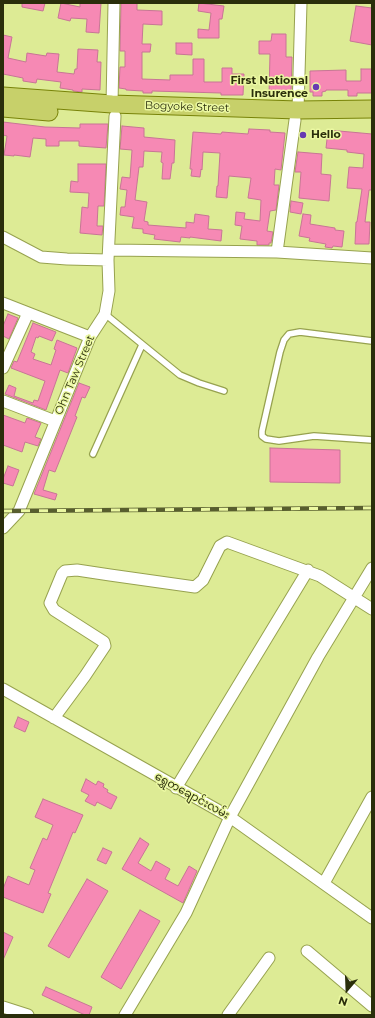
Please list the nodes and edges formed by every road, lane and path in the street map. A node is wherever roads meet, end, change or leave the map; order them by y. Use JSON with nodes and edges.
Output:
{"nodes":[{"id":1,"x":114,"y":3,"type":"edge"},
{"id":2,"x":301,"y":3,"type":"edge"},
{"id":3,"x":3,"y":96,"type":"edge"},
{"id":4,"x":3,"y":108,"type":"edge"},
{"id":5,"x":372,"y":109,"type":"edge"},
{"id":6,"x":114,"y":110,"type":"junction"},
{"id":7,"x":296,"y":115,"type":"junction"},
{"id":8,"x":372,"y":121,"type":"edge"},
{"id":9,"x":3,"y":237,"type":"edge"},
{"id":10,"x":277,"y":252,"type":"junction"},
{"id":11,"x":109,"y":255,"type":"junction"},
{"id":12,"x":372,"y":258,"type":"edge"},
{"id":13,"x":3,"y":303,"type":"edge"},
{"id":14,"x":28,"y":313,"type":"junction"},
{"id":15,"x":105,"y":314,"type":"junction"},
{"id":16,"x":90,"y":337,"type":"junction"},
{"id":17,"x":372,"y":341,"type":"edge"},
{"id":18,"x":142,"y":345,"type":"junction"},
{"id":19,"x":3,"y":368,"type":"edge"},
{"id":20,"x":224,"y":392,"type":"dead end"},
{"id":21,"x":3,"y":401,"type":"edge"},
{"id":22,"x":55,"y":421,"type":"junction"},
{"id":23,"x":372,"y":440,"type":"edge"},
{"id":24,"x":93,"y":454,"type":"dead end"},
{"id":25,"x":3,"y":528,"type":"edge"},
{"id":26,"x":372,"y":568,"type":"edge"},
{"id":27,"x":308,"y":570,"type":"junction"},
{"id":28,"x":353,"y":597,"type":"junction"},
{"id":29,"x":372,"y":609,"type":"edge"},
{"id":30,"x":3,"y":689,"type":"edge"},
{"id":31,"x":54,"y":718,"type":"junction"},
{"id":32,"x":176,"y":788,"type":"junction"},
{"id":33,"x":372,"y":797,"type":"edge"},
{"id":34,"x":230,"y":817,"type":"junction"},
{"id":35,"x":324,"y":883,"type":"junction"},
{"id":36,"x":372,"y":918,"type":"edge"},
{"id":37,"x":307,"y":951,"type":"dead end"},
{"id":38,"x":269,"y":958,"type":"dead end"},
{"id":39,"x":372,"y":1006,"type":"edge"},
{"id":40,"x":3,"y":1007,"type":"edge"},
{"id":41,"x":28,"y":1015,"type":"edge"},
{"id":42,"x":125,"y":1015,"type":"edge"},
{"id":43,"x":228,"y":1015,"type":"edge"}],
"edges":[{"from":1,"to":6,"type":"street","name":"Ohn Taw Street"},
{"from":2,"to":7,"type":"street"},
{"from":3,"to":6,"type":"main road","name":"Bogyoke Street"},
{"from":4,"to":6,"type":"main road","name":"Bogyoke Street"},
{"from":5,"to":7,"type":"main road","name":"Bogyoke Street"},
{"from":6,"to":7,"type":"main road","name":"Bogyoke Street"},
{"from":6,"to":11,"type":"street","name":"Ohn Taw Street"},
{"from":7,"to":8,"type":"main road","name":"Bogyoke Street"},
{"from":7,"to":10,"type":"street"},
{"from":9,"to":11,"type":"street"},
{"from":10,"to":11,"type":"street"},
{"from":10,"to":12,"type":"street"},
{"from":11,"to":15,"type":"street","name":"Ohn Taw Street"},
{"from":13,"to":14,"type":"street"},
{"from":14,"to":16,"type":"street"},
{"from":14,"to":19,"type":"street"},
{"from":15,"to":16,"type":"street","name":"Ohn Taw Street"},
{"from":15,"to":18,"type":"lane"},
{"from":16,"to":22,"type":"street","name":"Ohn Taw Street"},
{"from":17,"to":23,"type":"lane"},
{"from":18,"to":20,"type":"lane"},
{"from":18,"to":24,"type":"lane"},
{"from":21,"to":22,"type":"street"},
{"from":22,"to":25,"type":"street","name":"Ohn Taw Street"},
{"from":26,"to":28,"type":"street"},
{"from":27,"to":28,"type":"street"},
{"from":27,"to":31,"type":"street"},
{"from":27,"to":32,"type":"street"},
{"from":28,"to":29,"type":"street"},
{"from":28,"to":34,"type":"street"},
{"from":30,"to":31,"type":"street","name":"ရွှေတချောင်းလမ်း"},
{"from":31,"to":32,"type":"street","name":"ရွှေတချောင်းလမ်း"},
{"from":32,"to":34,"type":"street","name":"ရွှေတချောင်းလမ်း"},
{"from":33,"to":35,"type":"street"},
{"from":34,"to":35,"type":"street","name":"ရွှေတချောင်းလမ်း"},
{"from":34,"to":42,"type":"street"},
{"from":35,"to":36,"type":"street","name":"ရွှေတချောင်းလမ်း"},
{"from":37,"to":39,"type":"street"},
{"from":38,"to":43,"type":"street"},
{"from":40,"to":41,"type":"street"}]}
